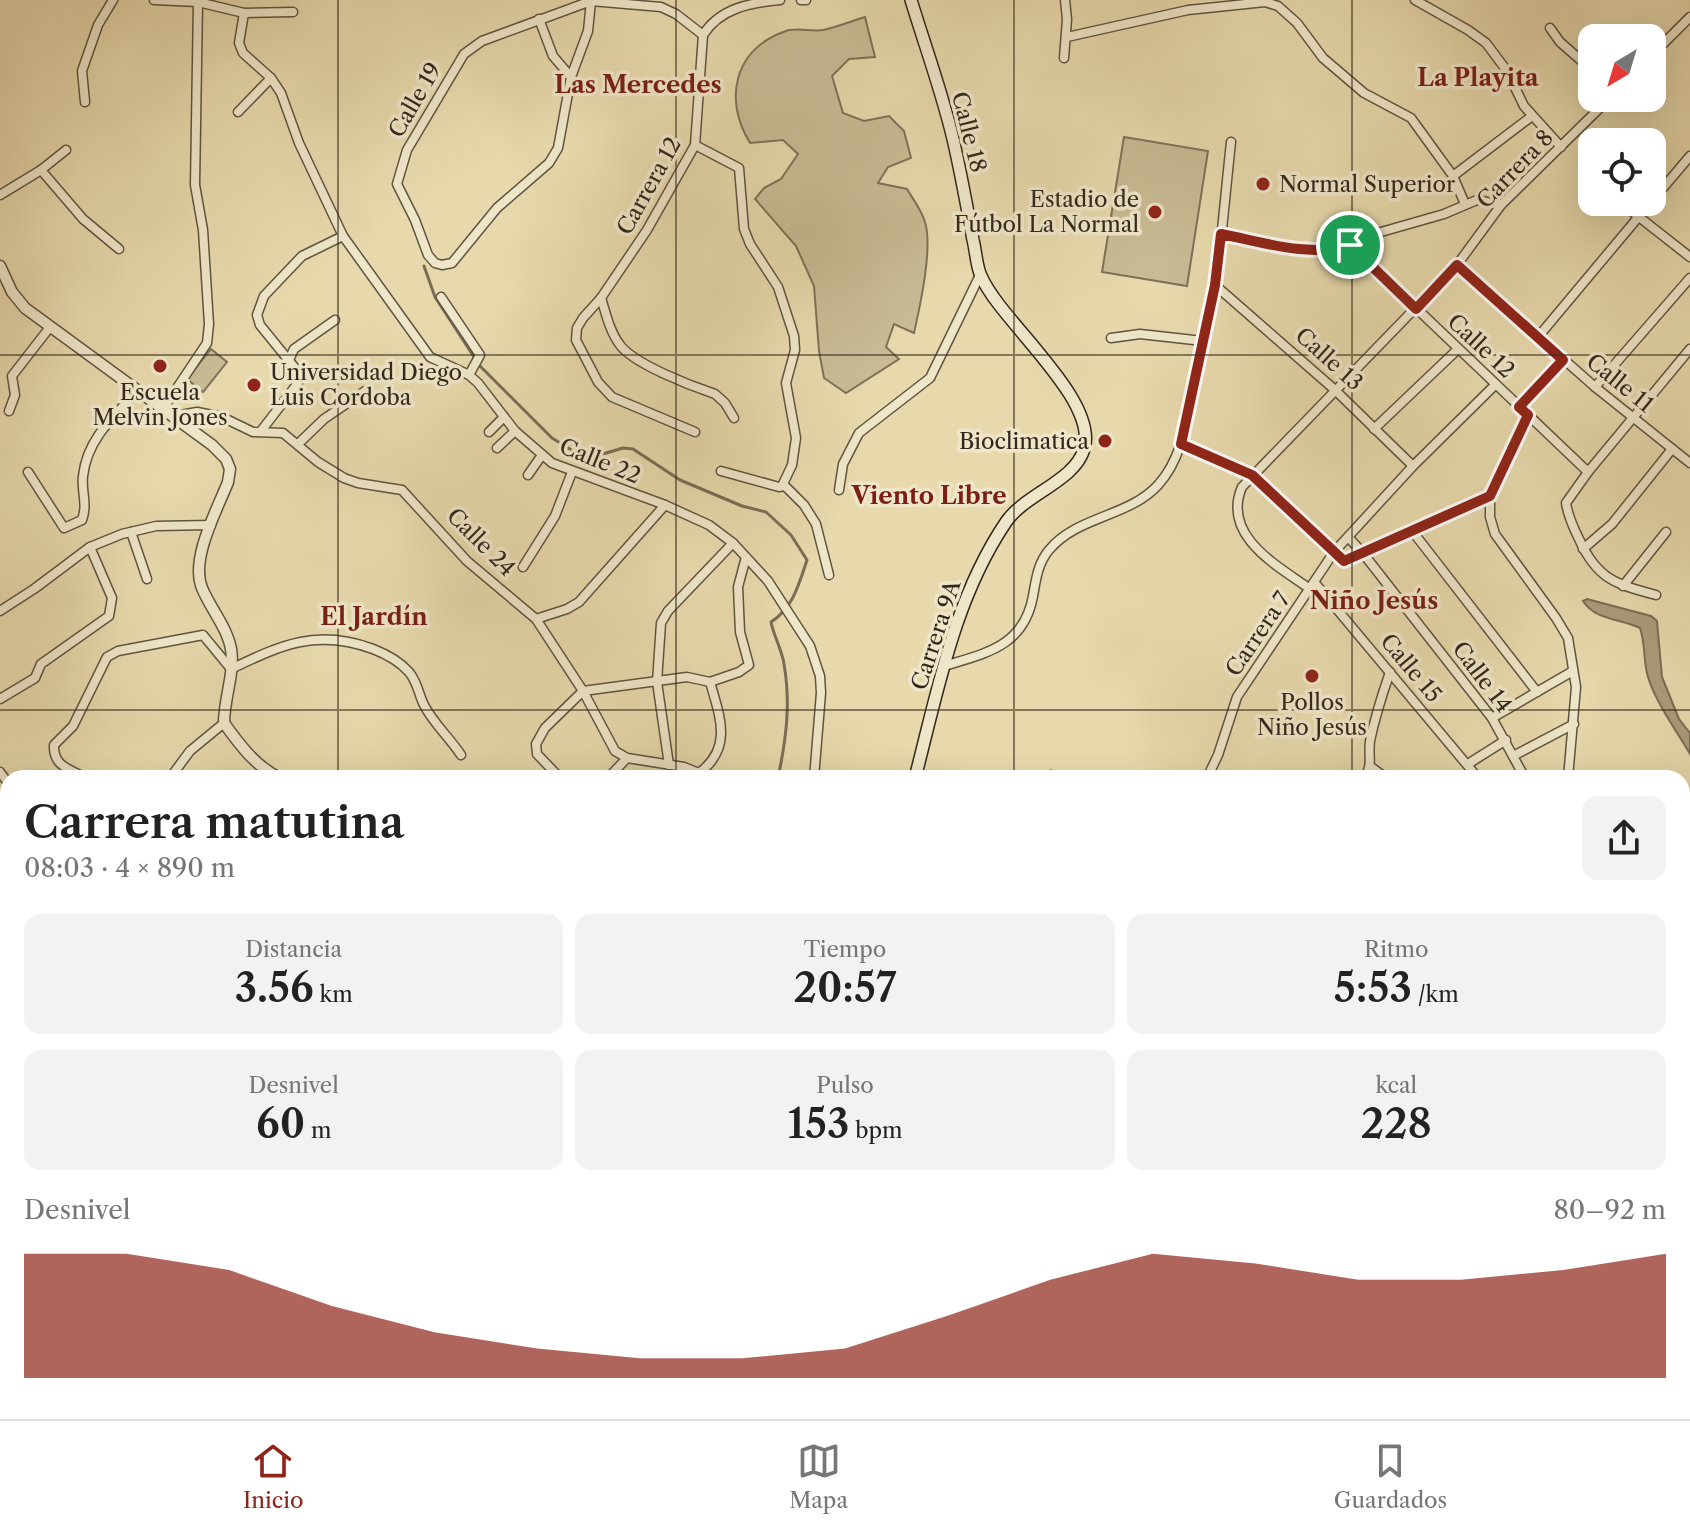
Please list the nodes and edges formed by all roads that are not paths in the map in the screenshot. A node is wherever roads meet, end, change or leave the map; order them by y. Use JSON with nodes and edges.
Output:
{"nodes":[{"id":1,"x":113,"y":0,"type":"edge"},
{"id":2,"x":154,"y":0,"type":"edge"},
{"id":3,"x":591,"y":0,"type":"edge"},
{"id":4,"x":780,"y":0,"type":"edge"},
{"id":5,"x":911,"y":0,"type":"edge"},
{"id":6,"x":1065,"y":0,"type":"edge"},
{"id":7,"x":1415,"y":0,"type":"edge"},
{"id":8,"x":198,"y":2,"type":"junction"},
{"id":9,"x":1279,"y":3,"type":"edge"},
{"id":10,"x":293,"y":12,"type":"dead end"},
{"id":11,"x":244,"y":13,"type":"junction"},
{"id":12,"x":1690,"y":17,"type":"edge"},
{"id":13,"x":539,"y":19,"type":"junction"},
{"id":14,"x":1550,"y":28,"type":"dead end"},
{"id":15,"x":703,"y":35,"type":"junction"},
{"id":16,"x":1067,"y":37,"type":"junction"},
{"id":17,"x":1666,"y":41,"type":"edge"},
{"id":18,"x":1064,"y":58,"type":"dead end"},
{"id":19,"x":1578,"y":58,"type":"edge"},
{"id":20,"x":571,"y":77,"type":"junction"},
{"id":21,"x":271,"y":78,"type":"junction"},
{"id":22,"x":85,"y":102,"type":"dead end"},
{"id":23,"x":238,"y":112,"type":"dead end"},
{"id":24,"x":1596,"y":112,"type":"edge"},
{"id":25,"x":1532,"y":116,"type":"junction"},
{"id":26,"x":1231,"y":142,"type":"dead end"},
{"id":27,"x":695,"y":145,"type":"junction"},
{"id":28,"x":1561,"y":147,"type":"junction"},
{"id":29,"x":66,"y":150,"type":"dead end"},
{"id":30,"x":1690,"y":156,"type":"edge"},
{"id":31,"x":41,"y":170,"type":"junction"},
{"id":32,"x":1453,"y":176,"type":"junction"},
{"id":33,"x":1666,"y":185,"type":"edge"},
{"id":34,"x":0,"y":195,"type":"edge"},
{"id":35,"x":1465,"y":204,"type":"junction"},
{"id":36,"x":1501,"y":205,"type":"junction"},
{"id":37,"x":1639,"y":217,"type":"joint"},
{"id":38,"x":1221,"y":234,"type":"junction"},
{"id":39,"x":343,"y":236,"type":"junction"},
{"id":40,"x":1350,"y":245,"type":"junction"},
{"id":41,"x":119,"y":249,"type":"dead end"},
{"id":42,"x":1690,"y":257,"type":"edge"},
{"id":43,"x":1457,"y":265,"type":"junction"},
{"id":44,"x":0,"y":266,"type":"edge"},
{"id":45,"x":980,"y":275,"type":"junction"},
{"id":46,"x":1690,"y":278,"type":"edge"},
{"id":47,"x":1215,"y":285,"type":"junction"},
{"id":48,"x":441,"y":297,"type":"dead end"},
{"id":49,"x":601,"y":298,"type":"junction"},
{"id":50,"x":1416,"y":309,"type":"junction"},
{"id":51,"x":335,"y":320,"type":"dead end"},
{"id":52,"x":50,"y":327,"type":"junction"},
{"id":53,"x":1538,"y":337,"type":"junction"},
{"id":54,"x":1111,"y":338,"type":"dead end"},
{"id":55,"x":1203,"y":341,"type":"junction"},
{"id":56,"x":1690,"y":349,"type":"edge"},
{"id":57,"x":1457,"y":350,"type":"junction"},
{"id":58,"x":289,"y":360,"type":"junction"},
{"id":59,"x":1563,"y":360,"type":"junction"},
{"id":60,"x":469,"y":375,"type":"junction"},
{"id":61,"x":1495,"y":385,"type":"junction"},
{"id":62,"x":1595,"y":387,"type":"junction"},
{"id":63,"x":1335,"y":390,"type":"junction"},
{"id":64,"x":138,"y":391,"type":"junction"},
{"id":65,"x":365,"y":391,"type":"dead end"},
{"id":66,"x":1519,"y":407,"type":"junction"},
{"id":67,"x":163,"y":409,"type":"junction"},
{"id":68,"x":9,"y":411,"type":"dead end"},
{"id":69,"x":1528,"y":415,"type":"junction"},
{"id":70,"x":175,"y":416,"type":"junction"},
{"id":71,"x":504,"y":417,"type":"junction"},
{"id":72,"x":734,"y":418,"type":"dead end"},
{"id":73,"x":1633,"y":418,"type":"junction"},
{"id":74,"x":1374,"y":429,"type":"junction"},
{"id":75,"x":261,"y":431,"type":"junction"},
{"id":76,"x":515,"y":431,"type":"junction"},
{"id":77,"x":489,"y":432,"type":"dead end"},
{"id":78,"x":695,"y":432,"type":"dead end"},
{"id":79,"x":298,"y":444,"type":"junction"},
{"id":80,"x":1181,"y":444,"type":"junction"},
{"id":81,"x":497,"y":448,"type":"dead end"},
{"id":82,"x":1672,"y":449,"type":"junction"},
{"id":83,"x":542,"y":455,"type":"junction"},
{"id":84,"x":1690,"y":463,"type":"edge"},
{"id":85,"x":1413,"y":466,"type":"junction"},
{"id":86,"x":721,"y":471,"type":"dead end"},
{"id":87,"x":28,"y":472,"type":"dead end"},
{"id":88,"x":572,"y":472,"type":"junction"},
{"id":89,"x":1588,"y":472,"type":"junction"},
{"id":90,"x":528,"y":475,"type":"dead end"},
{"id":91,"x":1252,"y":475,"type":"junction"},
{"id":92,"x":785,"y":487,"type":"junction"},
{"id":93,"x":839,"y":490,"type":"dead end"},
{"id":94,"x":1490,"y":496,"type":"junction"},
{"id":95,"x":665,"y":505,"type":"junction"},
{"id":96,"x":1241,"y":520,"type":"joint"},
{"id":97,"x":211,"y":525,"type":"junction"},
{"id":98,"x":131,"y":532,"type":"junction"},
{"id":99,"x":1413,"y":532,"type":"junction"},
{"id":100,"x":1666,"y":532,"type":"dead end"},
{"id":101,"x":1348,"y":537,"type":"junction"},
{"id":102,"x":733,"y":543,"type":"junction"},
{"id":103,"x":90,"y":547,"type":"junction"},
{"id":104,"x":1583,"y":549,"type":"junction"},
{"id":105,"x":1334,"y":552,"type":"junction"},
{"id":106,"x":1362,"y":552,"type":"junction"},
{"id":107,"x":746,"y":557,"type":"junction"},
{"id":108,"x":523,"y":567,"type":"dead end"},
{"id":109,"x":829,"y":575,"type":"dead end"},
{"id":110,"x":147,"y":579,"type":"dead end"},
{"id":111,"x":1312,"y":586,"type":"junction"},
{"id":112,"x":1623,"y":586,"type":"junction"},
{"id":113,"x":1656,"y":595,"type":"dead end"},
{"id":114,"x":0,"y":611,"type":"edge"},
{"id":115,"x":536,"y":619,"type":"junction"},
{"id":116,"x":219,"y":620,"type":"junction"},
{"id":117,"x":203,"y":635,"type":"junction"},
{"id":118,"x":944,"y":666,"type":"junction"},
{"id":119,"x":231,"y":669,"type":"junction"},
{"id":120,"x":1573,"y":671,"type":"junction"},
{"id":121,"x":1390,"y":672,"type":"junction"},
{"id":122,"x":657,"y":682,"type":"junction"},
{"id":123,"x":710,"y":682,"type":"junction"},
{"id":124,"x":583,"y":691,"type":"junction"},
{"id":125,"x":1537,"y":692,"type":"junction"},
{"id":126,"x":0,"y":699,"type":"edge"},
{"id":127,"x":1492,"y":718,"type":"junction"},
{"id":128,"x":224,"y":723,"type":"junction"},
{"id":129,"x":1574,"y":724,"type":"junction"},
{"id":130,"x":1506,"y":740,"type":"junction"},
{"id":131,"x":461,"y":755,"type":"dead end"},
{"id":132,"x":1513,"y":756,"type":"junction"},
{"id":133,"x":627,"y":758,"type":"junction"},
{"id":134,"x":1468,"y":764,"type":"junction"},
{"id":135,"x":669,"y":765,"type":"junction"},
{"id":136,"x":1371,"y":767,"type":"junction"},
{"id":137,"x":70,"y":770,"type":"edge"},
{"id":138,"x":176,"y":770,"type":"edge"},
{"id":139,"x":267,"y":770,"type":"edge"},
{"id":140,"x":552,"y":770,"type":"edge"},
{"id":141,"x":616,"y":770,"type":"edge"},
{"id":142,"x":683,"y":770,"type":"edge"},
{"id":143,"x":705,"y":770,"type":"edge"},
{"id":144,"x":815,"y":770,"type":"edge"},
{"id":145,"x":917,"y":770,"type":"edge"},
{"id":146,"x":1211,"y":770,"type":"edge"},
{"id":147,"x":1369,"y":770,"type":"edge"},
{"id":148,"x":1375,"y":770,"type":"edge"},
{"id":149,"x":1472,"y":770,"type":"edge"},
{"id":150,"x":1521,"y":770,"type":"edge"},
{"id":151,"x":1569,"y":770,"type":"edge"}],
"edges":[{"from":1,"to":22,"type":"street"},
{"from":2,"to":8,"type":"street"},
{"from":3,"to":13,"type":"street","name":"Calle 19"},
{"from":3,"to":15,"type":"street","name":"Calle 19"},
{"from":3,"to":20,"type":"street"},
{"from":4,"to":15,"type":"street"},
{"from":5,"to":45,"type":"main road","name":"Calle 18"},
{"from":6,"to":16,"type":"street"},
{"from":7,"to":25,"type":"street"},
{"from":8,"to":11,"type":"street"},
{"from":8,"to":67,"type":"street"},
{"from":9,"to":16,"type":"street"},
{"from":9,"to":32,"type":"street"},
{"from":10,"to":11,"type":"street"},
{"from":11,"to":21,"type":"street","name":"Calle 22"},
{"from":12,"to":17,"type":"street"},
{"from":13,"to":20,"type":"street"},
{"from":13,"to":20,"type":"street","name":"Calle 19"},
{"from":14,"to":19,"type":"street"},
{"from":15,"to":27,"type":"street","name":"Carrera 12"},
{"from":16,"to":18,"type":"street"},
{"from":21,"to":23,"type":"street"},
{"from":21,"to":39,"type":"street","name":"Calle 22"},
{"from":24,"to":28,"type":"street","name":"Carrera 8"},
{"from":25,"to":28,"type":"street"},
{"from":25,"to":32,"type":"street"},
{"from":26,"to":38,"type":"street"},
{"from":27,"to":49,"type":"street","name":"Carrera 12"},
{"from":27,"to":92,"type":"street"},
{"from":28,"to":36,"type":"street","name":"Carrera 8"},
{"from":29,"to":31,"type":"street"},
{"from":30,"to":33,"type":"street"},
{"from":31,"to":34,"type":"street"},
{"from":31,"to":41,"type":"street"},
{"from":32,"to":35,"type":"street"},
{"from":35,"to":36,"type":"street"},
{"from":35,"to":40,"type":"street"},
{"from":36,"to":43,"type":"street","name":"Carrera 8"},
{"from":37,"to":42,"type":"street"},
{"from":37,"to":53,"type":"street"},
{"from":38,"to":40,"type":"street"},
{"from":38,"to":47,"type":"street"},
{"from":39,"to":58,"type":"street"},
{"from":39,"to":60,"type":"street","name":"Calle 22"},
{"from":40,"to":50,"type":"street","name":"Calle 12"},
{"from":43,"to":50,"type":"street","name":"Carrera 8"},
{"from":43,"to":53,"type":"street","name":"Calle 11"},
{"from":44,"to":52,"type":"street"},
{"from":45,"to":93,"type":"street"},
{"from":45,"to":118,"type":"main road","name":"Carrera 9A"},
{"from":46,"to":62,"type":"street"},
{"from":47,"to":55,"type":"street"},
{"from":47,"to":63,"type":"street","name":"Calle 13"},
{"from":48,"to":60,"type":"street"},
{"from":49,"to":72,"type":"street"},
{"from":49,"to":78,"type":"street","name":"Carrera 12"},
{"from":50,"to":57,"type":"street","name":"Calle 12"},
{"from":50,"to":63,"type":"street","name":"Carrera 8"},
{"from":51,"to":58,"type":"street"},
{"from":52,"to":64,"type":"street"},
{"from":52,"to":68,"type":"street"},
{"from":53,"to":59,"type":"street","name":"Calle 11"},
{"from":54,"to":55,"type":"street"},
{"from":55,"to":80,"type":"street"},
{"from":56,"to":73,"type":"street"},
{"from":57,"to":61,"type":"street","name":"Calle 12"},
{"from":57,"to":74,"type":"street"},
{"from":58,"to":75,"type":"street"},
{"from":59,"to":62,"type":"street","name":"Calle 11"},
{"from":59,"to":66,"type":"street"},
{"from":60,"to":71,"type":"street","name":"Calle 22"},
{"from":61,"to":66,"type":"street","name":"Calle 12"},
{"from":61,"to":85,"type":"street","name":"Carrera 7"},
{"from":62,"to":73,"type":"street","name":"Calle 11"},
{"from":63,"to":74,"type":"street","name":"Calle 13"},
{"from":63,"to":91,"type":"street","name":"Carrera 8"},
{"from":64,"to":67,"type":"street"},
{"from":64,"to":87,"type":"street"},
{"from":65,"to":79,"type":"street"},
{"from":66,"to":69,"type":"street","name":"Calle 12"},
{"from":67,"to":70,"type":"street"},
{"from":69,"to":89,"type":"street","name":"Calle 12"},
{"from":69,"to":94,"type":"street"},
{"from":70,"to":75,"type":"street","name":"Calle 24"},
{"from":70,"to":97,"type":"street"},
{"from":71,"to":76,"type":"street","name":"Calle 22"},
{"from":71,"to":77,"type":"street"},
{"from":73,"to":82,"type":"street","name":"Calle 11"},
{"from":73,"to":89,"type":"street"},
{"from":74,"to":85,"type":"street","name":"Calle 13"},
{"from":75,"to":79,"type":"street","name":"Calle 24"},
{"from":76,"to":81,"type":"street"},
{"from":76,"to":83,"type":"street","name":"Calle 22"},
{"from":79,"to":115,"type":"street","name":"Calle 24"},
{"from":80,"to":91,"type":"street"},
{"from":80,"to":118,"type":"street"},
{"from":82,"to":84,"type":"street","name":"Calle 11"},
{"from":82,"to":104,"type":"street"},
{"from":83,"to":88,"type":"street","name":"Calle 22"},
{"from":83,"to":90,"type":"street"},
{"from":85,"to":101,"type":"street","name":"Carrera 7"},
{"from":86,"to":92,"type":"street"},
{"from":88,"to":95,"type":"street","name":"Calle 22"},
{"from":88,"to":108,"type":"street"},
{"from":89,"to":104,"type":"street"},
{"from":91,"to":96,"type":"street","name":"Carrera 8"},
{"from":91,"to":105,"type":"street"},
{"from":92,"to":109,"type":"street"},
{"from":94,"to":99,"type":"street"},
{"from":94,"to":120,"type":"street"},
{"from":95,"to":102,"type":"street","name":"Calle 22"},
{"from":95,"to":115,"type":"street"},
{"from":96,"to":111,"type":"street","name":"Calle 15"},
{"from":97,"to":98,"type":"street"},
{"from":97,"to":116,"type":"street"},
{"from":98,"to":103,"type":"street"},
{"from":98,"to":110,"type":"street"},
{"from":99,"to":106,"type":"street"},
{"from":99,"to":125,"type":"street"},
{"from":100,"to":112,"type":"street"},
{"from":101,"to":105,"type":"street","name":"Carrera 7"},
{"from":101,"to":106,"type":"street","name":"Calle 14"},
{"from":102,"to":107,"type":"street","name":"Calle 22"},
{"from":102,"to":122,"type":"street"},
{"from":103,"to":114,"type":"street"},
{"from":103,"to":126,"type":"street"},
{"from":104,"to":112,"type":"street"},
{"from":105,"to":106,"type":"street"},
{"from":105,"to":111,"type":"street","name":"Carrera 7"},
{"from":106,"to":127,"type":"street","name":"Calle 14"},
{"from":107,"to":123,"type":"street"},
{"from":107,"to":144,"type":"street","name":"Calle 22"},
{"from":111,"to":121,"type":"street","name":"Calle 15"},
{"from":111,"to":146,"type":"street","name":"Carrera 7"},
{"from":112,"to":113,"type":"street"},
{"from":115,"to":124,"type":"street","name":"Calle 24"},
{"from":116,"to":117,"type":"street"},
{"from":116,"to":119,"type":"street"},
{"from":117,"to":119,"type":"street"},
{"from":117,"to":137,"type":"street"},
{"from":118,"to":145,"type":"main road","name":"Carrera 9A"},
{"from":119,"to":128,"type":"street"},
{"from":119,"to":131,"type":"street"},
{"from":120,"to":125,"type":"street"},
{"from":120,"to":129,"type":"street"},
{"from":121,"to":134,"type":"street","name":"Calle 15"},
{"from":121,"to":136,"type":"street"},
{"from":122,"to":123,"type":"street"},
{"from":122,"to":124,"type":"street"},
{"from":122,"to":135,"type":"street"},
{"from":123,"to":143,"type":"street"},
{"from":124,"to":133,"type":"street","name":"Calle 24"},
{"from":124,"to":140,"type":"street"},
{"from":125,"to":127,"type":"street"},
{"from":127,"to":130,"type":"street","name":"Calle 14"},
{"from":128,"to":138,"type":"street"},
{"from":128,"to":139,"type":"street"},
{"from":129,"to":132,"type":"street"},
{"from":129,"to":151,"type":"street"},
{"from":130,"to":132,"type":"street","name":"Calle 14"},
{"from":130,"to":134,"type":"street"},
{"from":132,"to":150,"type":"street","name":"Calle 14"},
{"from":133,"to":135,"type":"street"},
{"from":133,"to":141,"type":"street"},
{"from":134,"to":149,"type":"street","name":"Calle 15"},
{"from":135,"to":142,"type":"street"},
{"from":136,"to":147,"type":"street"},
{"from":136,"to":148,"type":"street"}]}
